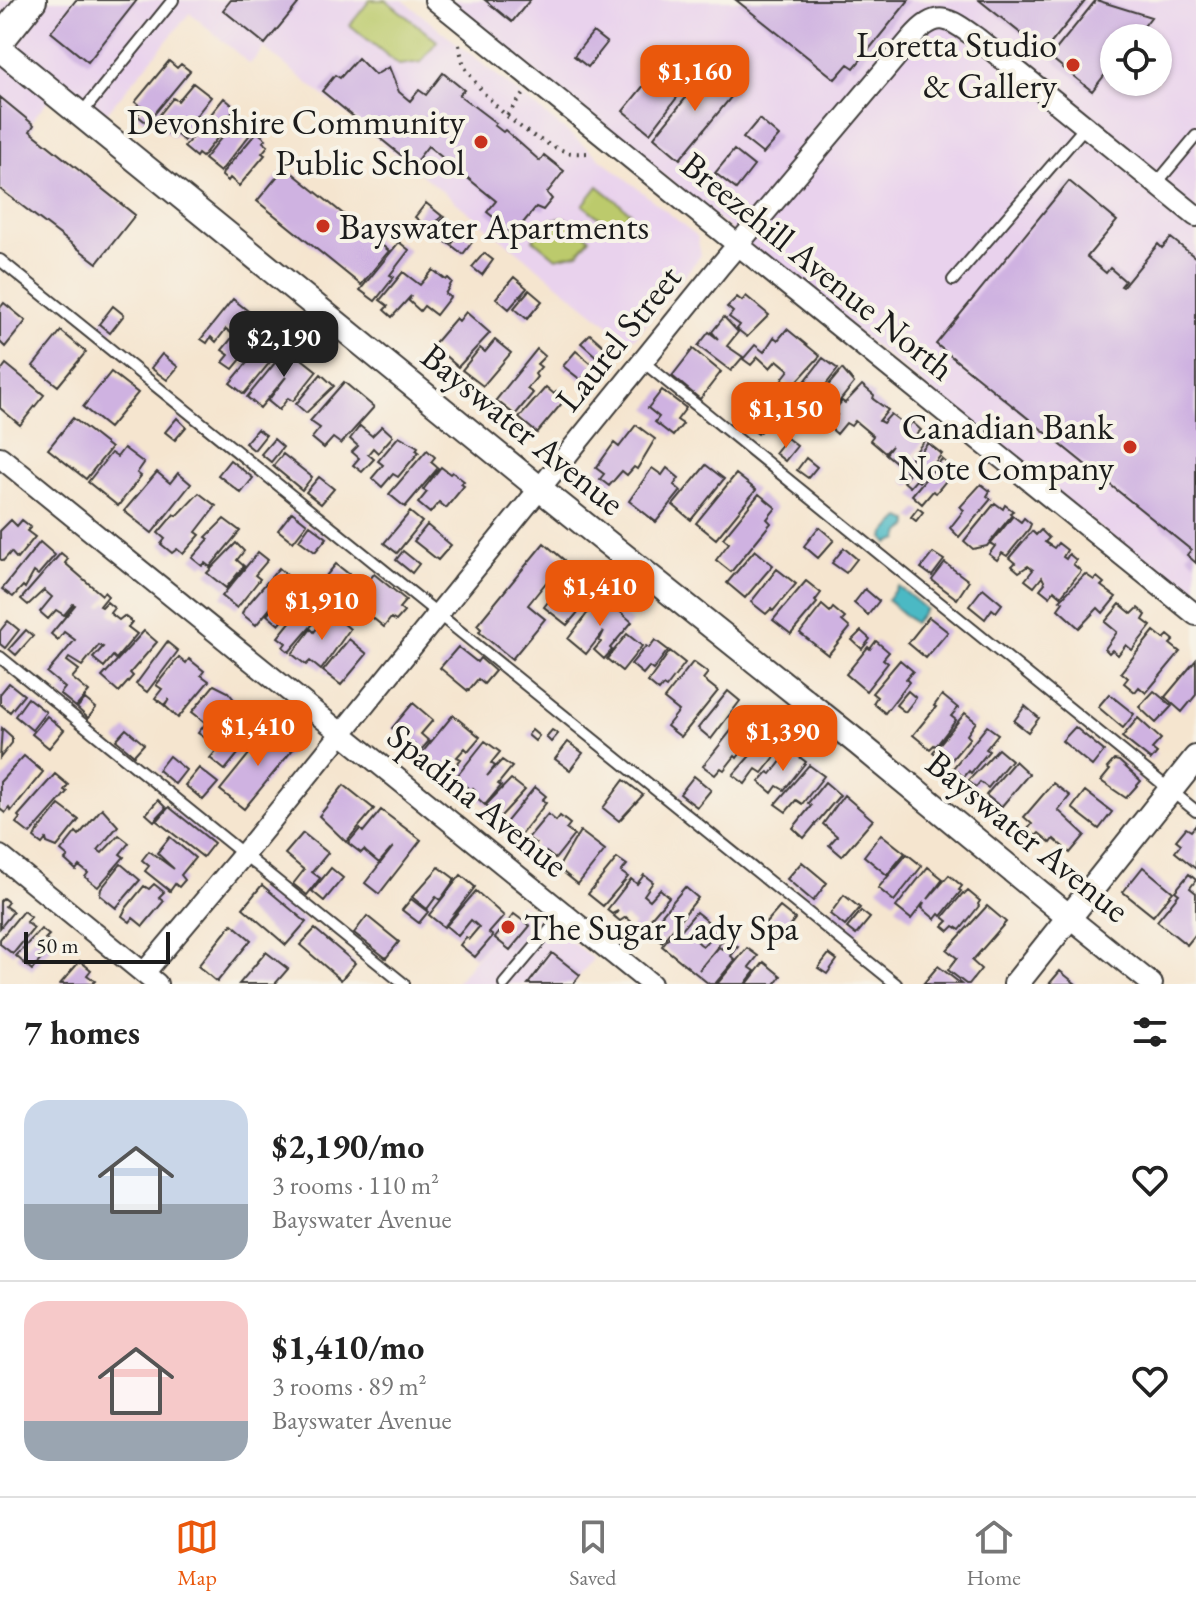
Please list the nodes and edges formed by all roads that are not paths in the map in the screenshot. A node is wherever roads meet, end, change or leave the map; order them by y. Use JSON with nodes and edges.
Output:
{"nodes":[{"id":1,"x":32,"y":0,"type":"edge"},
{"id":2,"x":173,"y":0,"type":"edge"},
{"id":3,"x":435,"y":0,"type":"edge"},
{"id":4,"x":0,"y":40,"type":"edge"},
{"id":5,"x":0,"y":49,"type":"edge"},
{"id":6,"x":79,"y":115,"type":"junction"},
{"id":7,"x":1085,"y":127,"type":"junction"},
{"id":8,"x":1196,"y":136,"type":"edge"},
{"id":9,"x":1156,"y":184,"type":"junction"},
{"id":10,"x":1196,"y":216,"type":"edge"},
{"id":11,"x":738,"y":244,"type":"junction"},
{"id":12,"x":0,"y":260,"type":"edge"},
{"id":13,"x":953,"y":280,"type":"dead end"},
{"id":14,"x":642,"y":361,"type":"junction"},
{"id":15,"x":0,"y":457,"type":"edge"},
{"id":16,"x":539,"y":488,"type":"junction"},
{"id":17,"x":439,"y":614,"type":"junction"},
{"id":18,"x":1196,"y":615,"type":"edge"},
{"id":19,"x":0,"y":657,"type":"edge"},
{"id":20,"x":341,"y":733,"type":"junction"},
{"id":21,"x":1196,"y":758,"type":"edge"},
{"id":22,"x":1171,"y":790,"type":"junction"},
{"id":23,"x":1196,"y":811,"type":"edge"},
{"id":24,"x":244,"y":854,"type":"junction"},
{"id":25,"x":0,"y":856,"type":"edge"},
{"id":26,"x":564,"y":913,"type":"junction"},
{"id":27,"x":1069,"y":917,"type":"junction"},
{"id":28,"x":151,"y":979,"type":"edge"},
{"id":29,"x":404,"y":984,"type":"edge"},
{"id":30,"x":504,"y":984,"type":"edge"},
{"id":31,"x":651,"y":984,"type":"edge"},
{"id":32,"x":896,"y":984,"type":"edge"},
{"id":33,"x":1016,"y":984,"type":"edge"},
{"id":34,"x":1152,"y":984,"type":"edge"}],
"edges":[{"from":1,"to":4,"type":"main road"},
{"from":2,"to":6,"type":"lane"},
{"from":3,"to":11,"type":"street","name":"Breezehill Avenue North"},
{"from":5,"to":6,"type":"street","name":"Bayswater Avenue"},
{"from":6,"to":16,"type":"street","name":"Bayswater Avenue"},
{"from":7,"to":9,"type":"street"},
{"from":7,"to":11,"type":"street","name":"Laurel Street"},
{"from":7,"to":13,"type":"lane"},
{"from":8,"to":9,"type":"lane"},
{"from":9,"to":10,"type":"street"},
{"from":11,"to":14,"type":"street","name":"Laurel Street"},
{"from":11,"to":18,"type":"street","name":"Breezehill Avenue North"},
{"from":12,"to":17,"type":"lane"},
{"from":14,"to":16,"type":"street","name":"Laurel Street"},
{"from":14,"to":22,"type":"lane"},
{"from":15,"to":20,"type":"street","name":"Spadina Avenue"},
{"from":16,"to":17,"type":"street","name":"Laurel Street"},
{"from":16,"to":27,"type":"street","name":"Bayswater Avenue"},
{"from":17,"to":20,"type":"street","name":"Laurel Street"},
{"from":17,"to":32,"type":"lane"},
{"from":19,"to":24,"type":"lane"},
{"from":20,"to":24,"type":"street","name":"Laurel Street"},
{"from":20,"to":26,"type":"street","name":"Spadina Avenue"},
{"from":21,"to":22,"type":"street"},
{"from":22,"to":23,"type":"lane"},
{"from":22,"to":27,"type":"street"},
{"from":24,"to":28,"type":"street","name":"Laurel Street"},
{"from":24,"to":29,"type":"lane"},
{"from":25,"to":28,"type":"street"},
{"from":26,"to":30,"type":"lane"},
{"from":26,"to":31,"type":"street","name":"Spadina Avenue"},
{"from":27,"to":33,"type":"street"},
{"from":27,"to":34,"type":"street","name":"Bayswater Avenue"}]}
